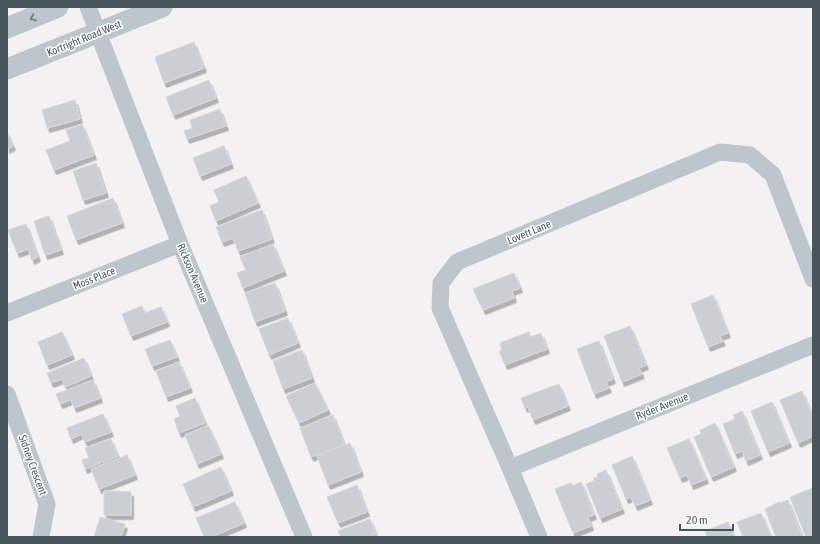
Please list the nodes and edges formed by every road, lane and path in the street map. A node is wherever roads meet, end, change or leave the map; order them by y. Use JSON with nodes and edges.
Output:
{"nodes":[{"id":1,"x":58,"y":7,"type":"edge"},
{"id":2,"x":88,"y":7,"type":"edge"},
{"id":3,"x":162,"y":7,"type":"edge"},
{"id":4,"x":7,"y":28,"type":"edge"},
{"id":5,"x":99,"y":33,"type":"junction"},
{"id":6,"x":7,"y":69,"type":"edge"},
{"id":7,"x":180,"y":244,"type":"junction"},
{"id":8,"x":813,"y":279,"type":"edge"},
{"id":9,"x":7,"y":313,"type":"edge"},
{"id":10,"x":813,"y":345,"type":"edge"},
{"id":11,"x":7,"y":394,"type":"edge"},
{"id":12,"x":510,"y":468,"type":"junction"},
{"id":13,"x":41,"y":537,"type":"edge"},
{"id":14,"x":304,"y":537,"type":"edge"},
{"id":15,"x":538,"y":537,"type":"edge"}],
"edges":[{"from":1,"to":4,"type":"street","one_way":true},
{"from":2,"to":5,"type":"street","name":"Rickson Avenue"},
{"from":3,"to":5,"type":"street","name":"Kortright Road West"},
{"from":5,"to":6,"type":"street","name":"Kortright Road West"},
{"from":5,"to":7,"type":"street","name":"Rickson Avenue"},
{"from":7,"to":9,"type":"street","name":"Moss Place"},
{"from":7,"to":14,"type":"street","name":"Rickson Avenue"},
{"from":8,"to":12,"type":"street","name":"Lovett Lane"},
{"from":10,"to":12,"type":"street","name":"Ryder Avenue"},
{"from":11,"to":13,"type":"street","name":"Sidney Crescent"},
{"from":12,"to":15,"type":"street","name":"Lovett Lane"}]}
